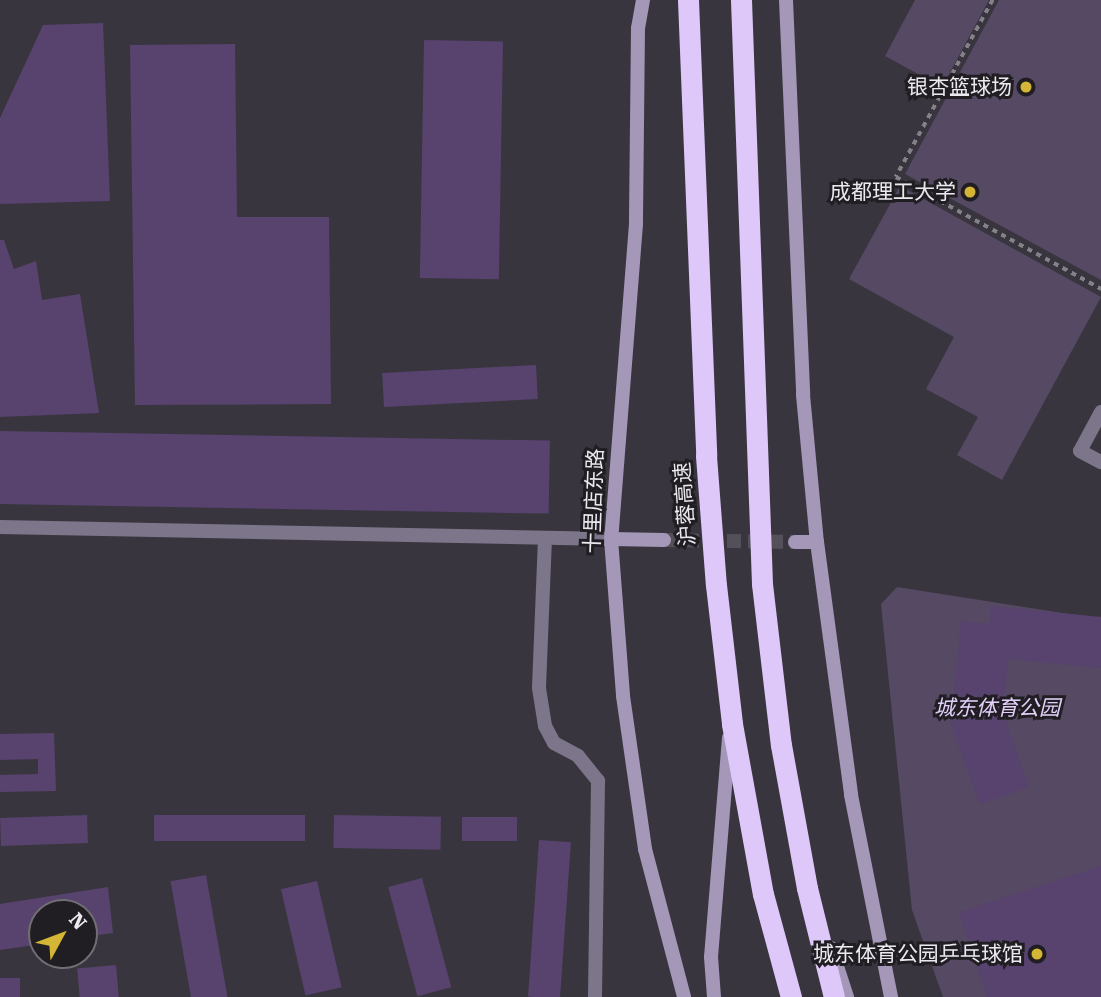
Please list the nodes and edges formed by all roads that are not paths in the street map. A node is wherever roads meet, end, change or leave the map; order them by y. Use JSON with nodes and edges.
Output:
{"nodes":[{"id":1,"x":643,"y":0,"type":"edge"},
{"id":2,"x":688,"y":0,"type":"edge"},
{"id":3,"x":741,"y":0,"type":"edge"},
{"id":4,"x":786,"y":0,"type":"edge"},
{"id":5,"x":1101,"y":412,"type":"edge"},
{"id":6,"x":1101,"y":462,"type":"edge"},
{"id":7,"x":0,"y":527,"type":"edge"},
{"id":8,"x":545,"y":538,"type":"junction"},
{"id":9,"x":611,"y":539,"type":"junction"},
{"id":10,"x":664,"y":540,"type":"tunnel mouth"},
{"id":11,"x":795,"y":541,"type":"tunnel mouth"},
{"id":12,"x":817,"y":542,"type":"junction"},
{"id":13,"x":731,"y":712,"type":"junction"},
{"id":14,"x":802,"y":858,"type":"junction"},
{"id":15,"x":594,"y":997,"type":"edge"},
{"id":16,"x":684,"y":997,"type":"edge"},
{"id":17,"x":714,"y":997,"type":"edge"},
{"id":18,"x":791,"y":997,"type":"edge"},
{"id":19,"x":834,"y":997,"type":"edge"},
{"id":20,"x":847,"y":997,"type":"edge"},
{"id":21,"x":891,"y":997,"type":"edge"}],
"edges":[{"from":1,"to":9,"type":"street","name":"十里店东路"},
{"from":2,"to":13,"type":"highway","name":"沪蓉高速"},
{"from":3,"to":14,"type":"highway"},
{"from":4,"to":12,"type":"street"},
{"from":5,"to":6,"type":"street"},
{"from":7,"to":8,"type":"street"},
{"from":8,"to":9,"type":"street"},
{"from":8,"to":15,"type":"street"},
{"from":9,"to":10,"type":"street"},
{"from":9,"to":16,"type":"street","name":"十里店东路"},
{"from":11,"to":12,"type":"street"},
{"from":12,"to":21,"type":"street"},
{"from":13,"to":17,"type":"street"},
{"from":13,"to":18,"type":"highway","name":"沪蓉高速"},
{"from":14,"to":19,"type":"highway"},
{"from":14,"to":20,"type":"street"}]}
